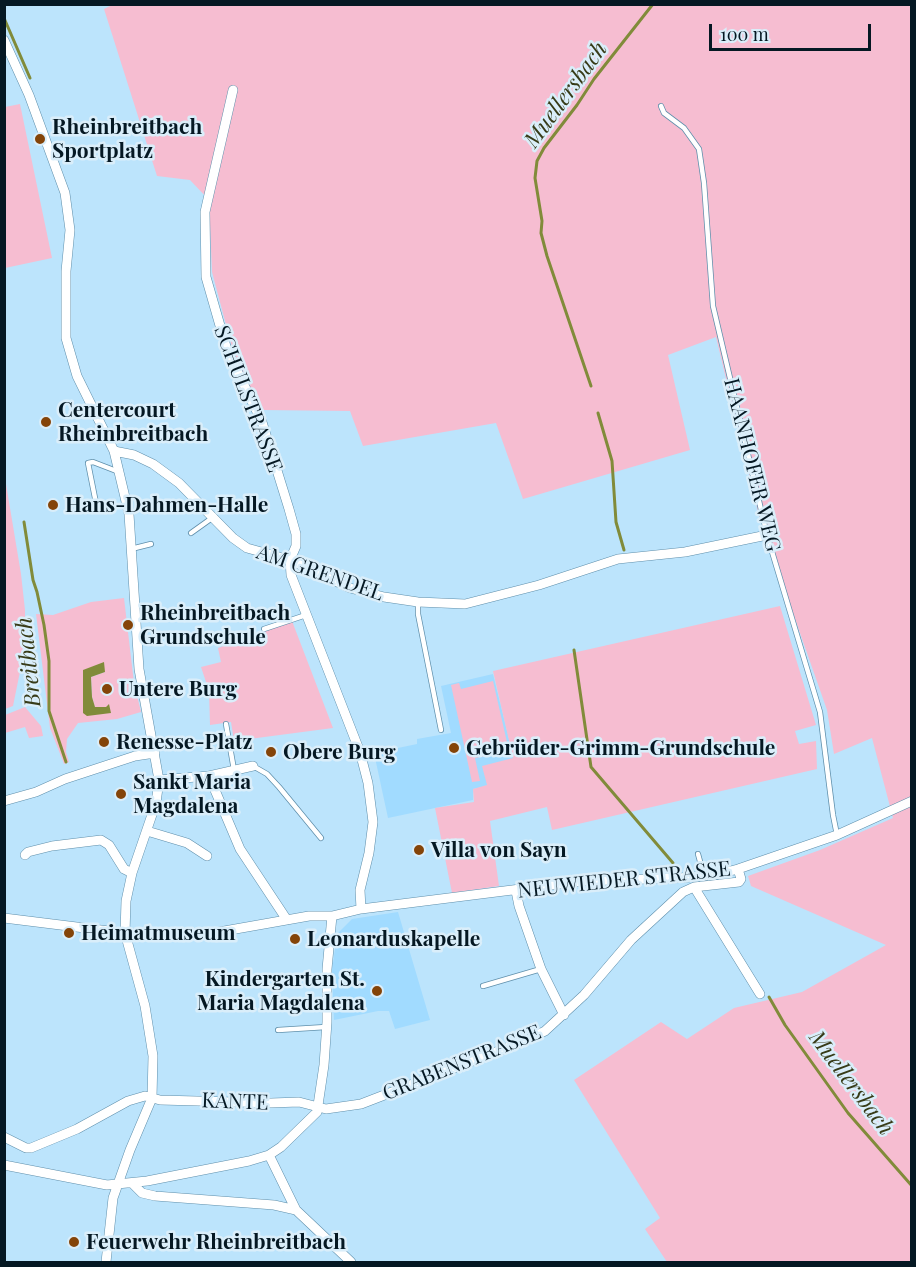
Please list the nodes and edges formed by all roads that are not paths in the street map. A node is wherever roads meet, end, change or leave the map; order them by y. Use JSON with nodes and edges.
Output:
{"nodes":[{"id":1,"x":4,"y":40,"type":"edge"},
{"id":2,"x":233,"y":90,"type":"dead end"},
{"id":3,"x":661,"y":106,"type":"dead end"},
{"id":4,"x":114,"y":451,"type":"junction"},
{"id":5,"x":119,"y":472,"type":"junction"},
{"id":6,"x":97,"y":508,"type":"dead end"},
{"id":7,"x":212,"y":518,"type":"junction"},
{"id":8,"x":191,"y":533,"type":"dead end"},
{"id":9,"x":767,"y":535,"type":"junction"},
{"id":10,"x":151,"y":544,"type":"dead end"},
{"id":11,"x":131,"y":549,"type":"junction"},
{"id":12,"x":290,"y":560,"type":"junction"},
{"id":13,"x":418,"y":602,"type":"junction"},
{"id":14,"x":306,"y":615,"type":"junction"},
{"id":15,"x":264,"y":629,"type":"dead end"},
{"id":16,"x":226,"y":724,"type":"dead end"},
{"id":17,"x":441,"y":730,"type":"dead end"},
{"id":18,"x":155,"y":753,"type":"junction"},
{"id":19,"x":253,"y":766,"type":"joint"},
{"id":20,"x":234,"y":770,"type":"junction"},
{"id":21,"x":209,"y":776,"type":"junction"},
{"id":22,"x":159,"y":780,"type":"junction"},
{"id":23,"x":4,"y":801,"type":"edge"},
{"id":24,"x":912,"y":801,"type":"edge"},
{"id":25,"x":147,"y":831,"type":"junction"},
{"id":26,"x":837,"y":835,"type":"junction"},
{"id":27,"x":321,"y":838,"type":"dead end"},
{"id":28,"x":698,"y":854,"type":"dead end"},
{"id":29,"x":25,"y":855,"type":"dead end"},
{"id":30,"x":207,"y":856,"type":"dead end"},
{"id":31,"x":738,"y":869,"type":"junction"},
{"id":32,"x":132,"y":873,"type":"junction"},
{"id":33,"x":704,"y":876,"type":"junction"},
{"id":34,"x":693,"y":887,"type":"junction"},
{"id":35,"x":516,"y":891,"type":"junction"},
{"id":36,"x":361,"y":909,"type":"junction"},
{"id":37,"x":333,"y":916,"type":"junction"},
{"id":38,"x":4,"y":918,"type":"edge"},
{"id":39,"x":284,"y":920,"type":"junction"},
{"id":40,"x":125,"y":933,"type":"junction"},
{"id":41,"x":541,"y":969,"type":"junction"},
{"id":42,"x":483,"y":986,"type":"dead end"},
{"id":43,"x":760,"y":994,"type":"dead end"},
{"id":44,"x":564,"y":1015,"type":"junction"},
{"id":45,"x":326,"y":1027,"type":"junction"},
{"id":46,"x":278,"y":1030,"type":"dead end"},
{"id":47,"x":152,"y":1098,"type":"junction"},
{"id":48,"x":318,"y":1107,"type":"junction"},
{"id":49,"x":4,"y":1137,"type":"edge"},
{"id":50,"x":269,"y":1155,"type":"junction"},
{"id":51,"x":4,"y":1165,"type":"edge"},
{"id":52,"x":132,"y":1183,"type":"junction"},
{"id":53,"x":117,"y":1184,"type":"junction"},
{"id":54,"x":296,"y":1210,"type":"junction"},
{"id":55,"x":106,"y":1263,"type":"edge"},
{"id":56,"x":351,"y":1263,"type":"edge"}],
"edges":[{"from":1,"to":4,"type":"street"},
{"from":2,"to":12,"type":"street","name":"SCHULSTRASSE"},
{"from":3,"to":9,"type":"lane","name":"HAANHOFER WEG"},
{"from":4,"to":5,"type":"street"},
{"from":4,"to":7,"type":"street","name":"AM GRENDEL"},
{"from":5,"to":6,"type":"lane"},
{"from":5,"to":11,"type":"street"},
{"from":7,"to":8,"type":"lane"},
{"from":7,"to":12,"type":"street","name":"AM GRENDEL"},
{"from":9,"to":13,"type":"street","name":"AM GRENDEL"},
{"from":9,"to":26,"type":"lane","name":"HAANHOFER WEG"},
{"from":10,"to":11,"type":"lane"},
{"from":11,"to":18,"type":"street"},
{"from":12,"to":13,"type":"street","name":"AM GRENDEL"},
{"from":12,"to":14,"type":"street","name":"SCHULSTRASSE"},
{"from":13,"to":17,"type":"lane"},
{"from":14,"to":15,"type":"lane"},
{"from":14,"to":36,"type":"street","name":"SCHULSTRASSE"},
{"from":16,"to":20,"type":"lane"},
{"from":18,"to":22,"type":"street"},
{"from":18,"to":23,"type":"street"},
{"from":19,"to":20,"type":"street"},
{"from":19,"to":27,"type":"lane"},
{"from":20,"to":21,"type":"street"},
{"from":21,"to":22,"type":"street"},
{"from":21,"to":39,"type":"street"},
{"from":22,"to":25,"type":"street"},
{"from":24,"to":26,"type":"street","name":"NEUWIEDER STRASSE"},
{"from":25,"to":30,"type":"street"},
{"from":25,"to":32,"type":"street"},
{"from":26,"to":31,"type":"street","name":"NEUWIEDER STRASSE"},
{"from":28,"to":33,"type":"lane"},
{"from":29,"to":32,"type":"street"},
{"from":31,"to":33,"type":"street","name":"NEUWIEDER STRASSE"},
{"from":31,"to":34,"type":"street"},
{"from":32,"to":40,"type":"street"},
{"from":33,"to":35,"type":"street","name":"NEUWIEDER STRASSE"},
{"from":34,"to":43,"type":"street"},
{"from":34,"to":44,"type":"street","name":"GRABENSTRASSE"},
{"from":35,"to":36,"type":"street","name":"NEUWIEDER STRASSE"},
{"from":35,"to":41,"type":"street"},
{"from":36,"to":37,"type":"street","name":"NEUWIEDER STRASSE"},
{"from":37,"to":39,"type":"street","name":"NEUWIEDER STRASSE"},
{"from":37,"to":45,"type":"street"},
{"from":38,"to":40,"type":"street","name":"NEUWIEDER STRASSE"},
{"from":39,"to":40,"type":"street","name":"NEUWIEDER STRASSE"},
{"from":40,"to":47,"type":"street"},
{"from":41,"to":42,"type":"lane"},
{"from":41,"to":44,"type":"street"},
{"from":44,"to":48,"type":"street","name":"GRABENSTRASSE"},
{"from":45,"to":46,"type":"lane"},
{"from":45,"to":48,"type":"street"},
{"from":47,"to":48,"type":"street","name":"KANTE"},
{"from":47,"to":49,"type":"street","name":"KANTE"},
{"from":47,"to":53,"type":"street"},
{"from":48,"to":50,"type":"street"},
{"from":50,"to":52,"type":"street"},
{"from":50,"to":54,"type":"street"},
{"from":51,"to":53,"type":"street"},
{"from":52,"to":53,"type":"street"},
{"from":52,"to":54,"type":"street"},
{"from":53,"to":55,"type":"street"},
{"from":54,"to":56,"type":"street"}]}
